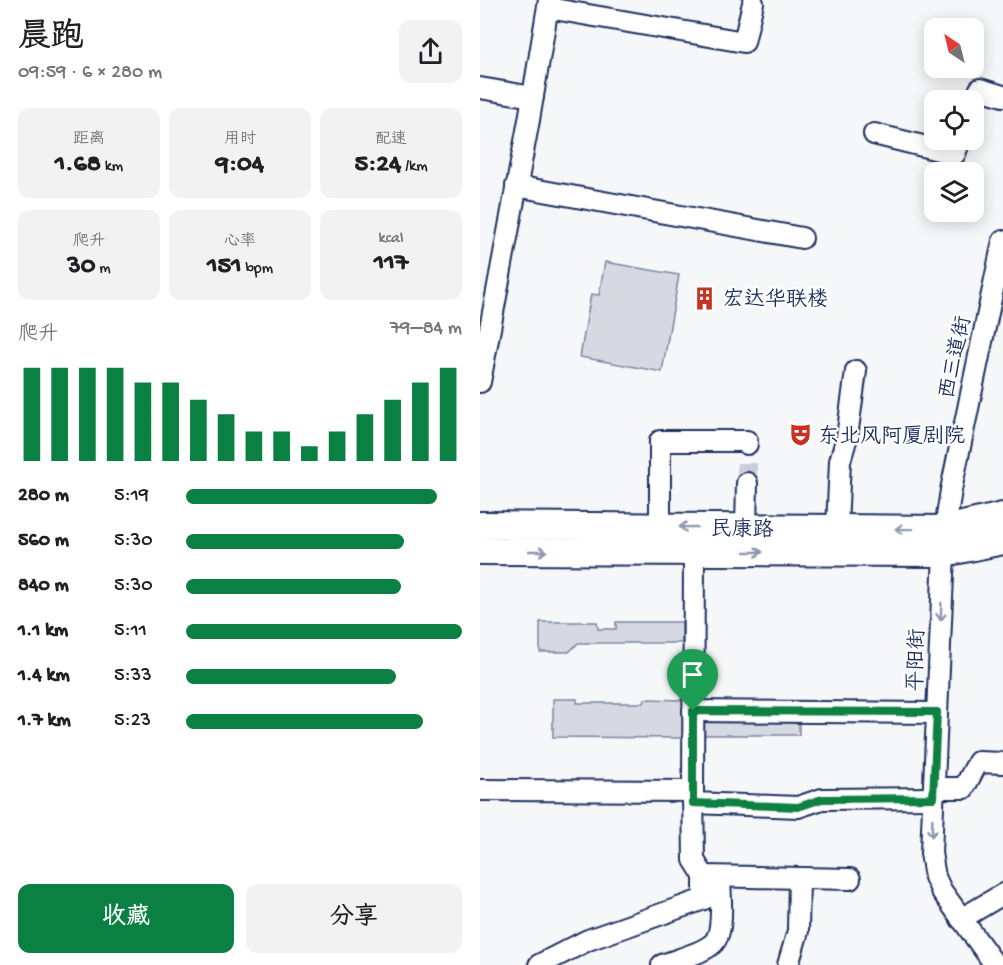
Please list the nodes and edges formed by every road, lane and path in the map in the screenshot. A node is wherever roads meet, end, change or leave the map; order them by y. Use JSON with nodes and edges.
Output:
{"nodes":[{"id":1,"x":753,"y":3,"type":"dead end"},
{"id":2,"x":549,"y":4,"type":"edge"},
{"id":3,"x":480,"y":88,"type":"edge"},
{"id":4,"x":984,"y":90,"type":"edge"},
{"id":5,"x":1003,"y":96,"type":"edge"},
{"id":6,"x":533,"y":97,"type":"junction"},
{"id":7,"x":874,"y":134,"type":"dead end"},
{"id":8,"x":924,"y":146,"type":"edge"},
{"id":9,"x":939,"y":150,"type":"edge"},
{"id":10,"x":956,"y":150,"type":"edge"},
{"id":11,"x":516,"y":186,"type":"junction"},
{"id":12,"x":802,"y":238,"type":"dead end"},
{"id":13,"x":1003,"y":242,"type":"edge"},
{"id":14,"x":490,"y":277,"type":"edge"},
{"id":15,"x":856,"y":371,"type":"dead end"},
{"id":16,"x":480,"y":382,"type":"edge"},
{"id":17,"x":747,"y":444,"type":"dead end"},
{"id":18,"x":747,"y":483,"type":"tunnel mouth"},
{"id":19,"x":1003,"y":516,"type":"edge"},
{"id":20,"x":480,"y":525,"type":"edge"},
{"id":21,"x":660,"y":527,"type":"junction"},
{"id":22,"x":746,"y":528,"type":"junction"},
{"id":23,"x":837,"y":528,"type":"junction"},
{"id":24,"x":945,"y":541,"type":"junction"},
{"id":25,"x":1003,"y":541,"type":"edge"},
{"id":26,"x":480,"y":551,"type":"edge"},
{"id":27,"x":694,"y":552,"type":"junction"},
{"id":28,"x":693,"y":711,"type":"junction"},
{"id":29,"x":937,"y":712,"type":"junction"},
{"id":30,"x":1003,"y":763,"type":"edge"},
{"id":31,"x":480,"y":790,"type":"edge"},
{"id":32,"x":933,"y":793,"type":"junction"},
{"id":33,"x":693,"y":797,"type":"junction"},
{"id":34,"x":712,"y":877,"type":"junction"},
{"id":35,"x":799,"y":878,"type":"junction"},
{"id":36,"x":850,"y":879,"type":"dead end"},
{"id":37,"x":999,"y":901,"type":"edge"},
{"id":38,"x":961,"y":919,"type":"junction"},
{"id":39,"x":538,"y":965,"type":"edge"},
{"id":40,"x":662,"y":965,"type":"edge"},
{"id":41,"x":788,"y":965,"type":"edge"},
{"id":42,"x":994,"y":965,"type":"edge"}],
"edges":[{"from":1,"to":2,"type":"street"},
{"from":2,"to":6,"type":"street"},
{"from":3,"to":6,"type":"street"},
{"from":4,"to":5,"type":"street"},
{"from":6,"to":11,"type":"street"},
{"from":7,"to":8,"type":"street"},
{"from":9,"to":10,"type":"street"},
{"from":11,"to":12,"type":"street"},
{"from":11,"to":14,"type":"street"},
{"from":13,"to":24,"type":"street","name":"西三道街"},
{"from":14,"to":16,"type":"street"},
{"from":15,"to":23,"type":"street"},
{"from":17,"to":21,"type":"street"},
{"from":18,"to":22,"type":"street"},
{"from":19,"to":24,"type":"main road","name":"民康路"},
{"from":20,"to":21,"type":"main road","name":"民康路"},
{"from":22,"to":21,"type":"main road","name":"民康路","one_way":true},
{"from":22,"to":23,"type":"main road","name":"民康路"},
{"from":24,"to":23,"type":"main road","name":"民康路","one_way":true},
{"from":24,"to":25,"type":"main road","name":"民康路"},
{"from":27,"to":24,"type":"main road","name":"民康路","one_way":true},
{"from":24,"to":29,"type":"street","name":"平阳街","one_way":true},
{"from":26,"to":27,"type":"main road","name":"民康路","one_way":true},
{"from":27,"to":28,"type":"street"},
{"from":28,"to":29,"type":"street"},
{"from":28,"to":33,"type":"street"},
{"from":29,"to":32,"type":"street","name":"平阳街"},
{"from":30,"to":32,"type":"street"},
{"from":31,"to":33,"type":"street"},
{"from":32,"to":33,"type":"street"},
{"from":32,"to":38,"type":"street","name":"平阳街","one_way":true},
{"from":33,"to":34,"type":"street"},
{"from":34,"to":35,"type":"street"},
{"from":34,"to":39,"type":"street"},
{"from":34,"to":40,"type":"street"},
{"from":35,"to":36,"type":"street"},
{"from":35,"to":41,"type":"street"},
{"from":37,"to":38,"type":"street"},
{"from":38,"to":42,"type":"street","name":"平阳街"}]}
